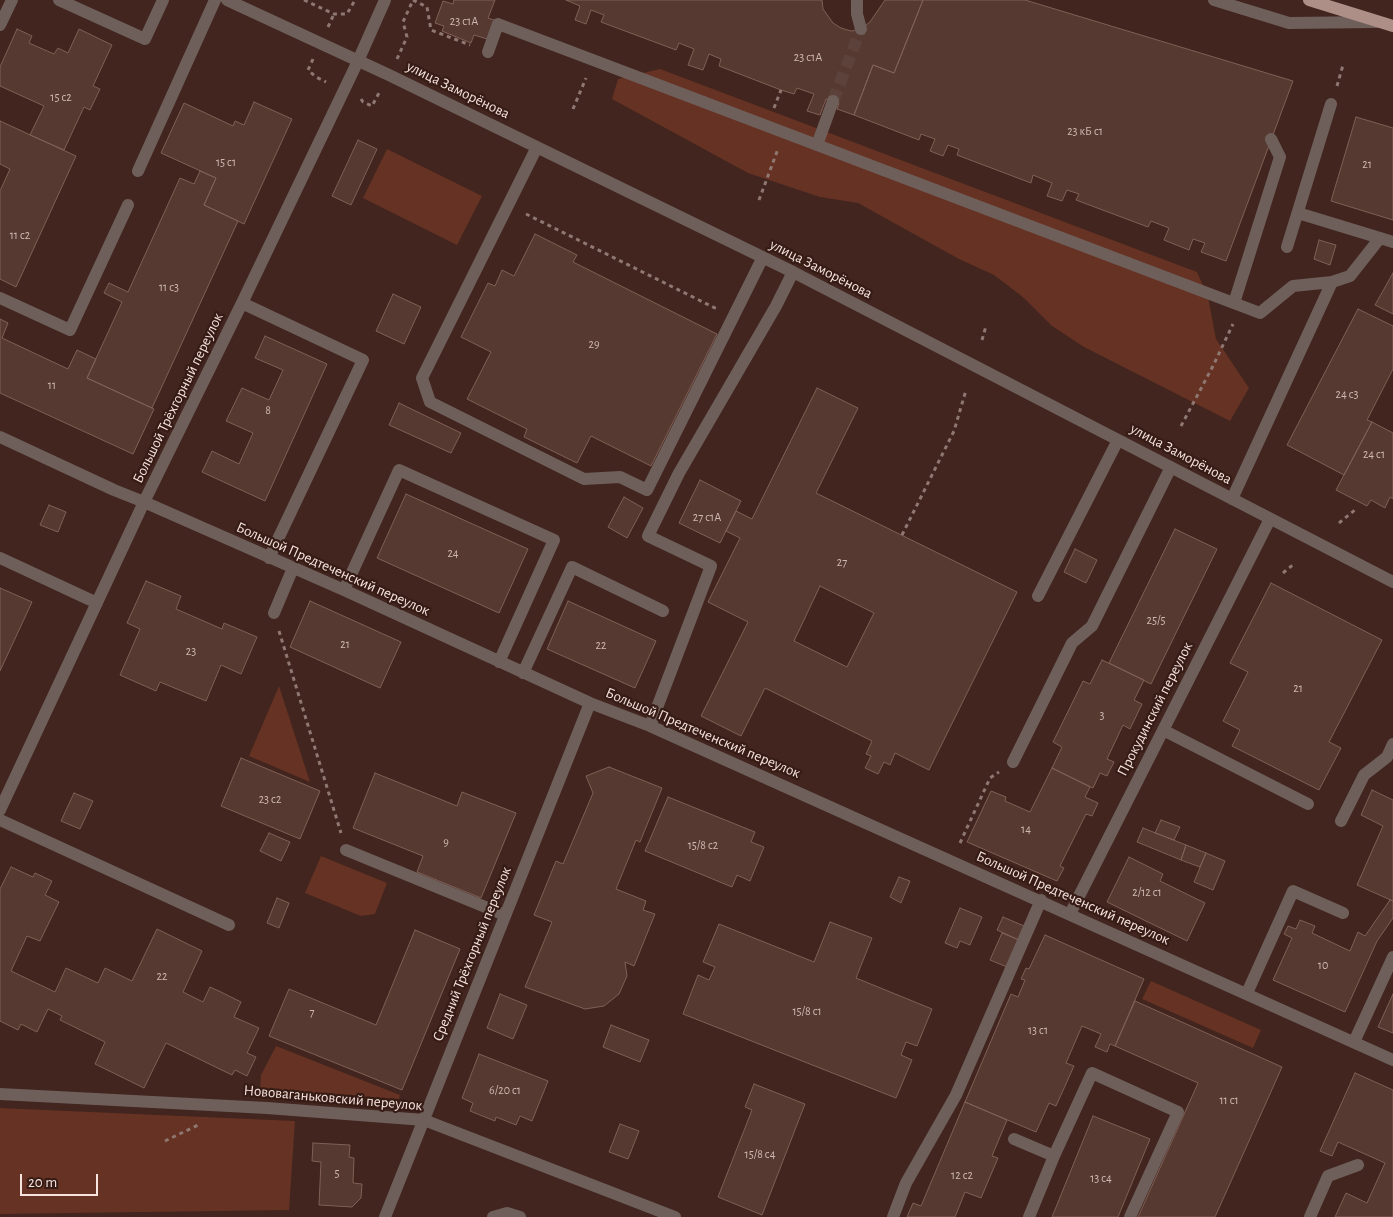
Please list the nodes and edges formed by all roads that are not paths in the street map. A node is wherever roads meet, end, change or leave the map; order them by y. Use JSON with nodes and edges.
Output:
{"nodes":[{"id":1,"x":12,"y":0,"type":"edge"},
{"id":2,"x":59,"y":0,"type":"edge"},
{"id":3,"x":163,"y":0,"type":"edge"},
{"id":4,"x":215,"y":0,"type":"edge"},
{"id":5,"x":227,"y":0,"type":"edge"},
{"id":6,"x":385,"y":0,"type":"edge"},
{"id":7,"x":857,"y":0,"type":"edge"},
{"id":8,"x":1214,"y":0,"type":"edge"},
{"id":9,"x":1309,"y":0,"type":"edge"},
{"id":10,"x":1380,"y":22,"type":"junction"},
{"id":11,"x":0,"y":25,"type":"edge"},
{"id":12,"x":1393,"y":26,"type":"edge"},
{"id":13,"x":861,"y":29,"type":"tunnel mouth"},
{"id":14,"x":488,"y":52,"type":"road end"},
{"id":15,"x":358,"y":61,"type":"junction"},
{"id":16,"x":833,"y":101,"type":"tunnel mouth"},
{"id":17,"x":1331,"y":104,"type":"dead end"},
{"id":18,"x":1271,"y":140,"type":"dead end"},
{"id":19,"x":816,"y":145,"type":"junction"},
{"id":20,"x":537,"y":147,"type":"junction"},
{"id":21,"x":138,"y":171,"type":"dead end"},
{"id":22,"x":128,"y":205,"type":"dead end"},
{"id":23,"x":1298,"y":213,"type":"junction"},
{"id":24,"x":1380,"y":238,"type":"junction"},
{"id":25,"x":1393,"y":242,"type":"edge"},
{"id":26,"x":1287,"y":247,"type":"dead end"},
{"id":27,"x":763,"y":257,"type":"junction"},
{"id":28,"x":793,"y":272,"type":"junction"},
{"id":29,"x":1332,"y":282,"type":"junction"},
{"id":30,"x":0,"y":298,"type":"edge"},
{"id":31,"x":242,"y":303,"type":"junction"},
{"id":32,"x":1234,"y":303,"type":"junction"},
{"id":33,"x":0,"y":437,"type":"edge"},
{"id":34,"x":1118,"y":440,"type":"junction"},
{"id":35,"x":1171,"y":467,"type":"junction"},
{"id":36,"x":1232,"y":499,"type":"junction"},
{"id":37,"x":144,"y":502,"type":"junction"},
{"id":38,"x":1270,"y":519,"type":"junction"},
{"id":39,"x":0,"y":558,"type":"edge"},
{"id":40,"x":269,"y":558,"type":"junction"},
{"id":41,"x":293,"y":568,"type":"junction"},
{"id":42,"x":1393,"y":582,"type":"edge"},
{"id":43,"x":344,"y":590,"type":"junction"},
{"id":44,"x":1038,"y":596,"type":"dead end"},
{"id":45,"x":97,"y":603,"type":"junction"},
{"id":46,"x":663,"y":611,"type":"dead end"},
{"id":47,"x":274,"y":613,"type":"road end"},
{"id":48,"x":499,"y":662,"type":"junction"},
{"id":49,"x":523,"y":673,"type":"junction"},
{"id":50,"x":590,"y":703,"type":"junction"},
{"id":51,"x":650,"y":726,"type":"junction"},
{"id":52,"x":1162,"y":730,"type":"junction"},
{"id":53,"x":1393,"y":744,"type":"edge"},
{"id":54,"x":1013,"y":762,"type":"road end"},
{"id":55,"x":1308,"y":804,"type":"dead end"},
{"id":56,"x":0,"y":810,"type":"edge"},
{"id":57,"x":0,"y":820,"type":"edge"},
{"id":58,"x":1341,"y":821,"type":"dead end"},
{"id":59,"x":346,"y":850,"type":"road end"},
{"id":60,"x":1041,"y":900,"type":"junction"},
{"id":61,"x":1343,"y":913,"type":"dead end"},
{"id":62,"x":505,"y":914,"type":"junction"},
{"id":63,"x":1070,"y":914,"type":"junction"},
{"id":64,"x":229,"y":925,"type":"dead end"},
{"id":65,"x":1393,"y":957,"type":"edge"},
{"id":66,"x":1246,"y":993,"type":"junction"},
{"id":67,"x":1354,"y":1042,"type":"junction"},
{"id":68,"x":1393,"y":1060,"type":"edge"},
{"id":69,"x":0,"y":1094,"type":"edge"},
{"id":70,"x":424,"y":1120,"type":"junction"},
{"id":71,"x":1014,"y":1139,"type":"dead end"},
{"id":72,"x":1054,"y":1156,"type":"junction"},
{"id":73,"x":1358,"y":1165,"type":"dead end"},
{"id":74,"x":385,"y":1217,"type":"edge"},
{"id":75,"x":493,"y":1217,"type":"edge"},
{"id":76,"x":520,"y":1217,"type":"edge"},
{"id":77,"x":675,"y":1217,"type":"edge"},
{"id":78,"x":893,"y":1217,"type":"edge"},
{"id":79,"x":1029,"y":1217,"type":"edge"},
{"id":80,"x":1130,"y":1217,"type":"edge"},
{"id":81,"x":1310,"y":1217,"type":"edge"}],
"edges":[{"from":1,"to":11,"type":"street"},
{"from":2,"to":3,"type":"street"},
{"from":4,"to":21,"type":"street"},
{"from":5,"to":15,"type":"street","name":"улица Заморёнова"},
{"from":6,"to":15,"type":"street","name":"Большой Трёхгорный переулок"},
{"from":7,"to":13,"type":"street"},
{"from":8,"to":10,"type":"street"},
{"from":9,"to":10,"type":"main road"},
{"from":10,"to":12,"type":"main road"},
{"from":14,"to":19,"type":"street"},
{"from":15,"to":20,"type":"street","name":"улица Заморёнова"},
{"from":15,"to":31,"type":"street","name":"Большой Трёхгорный переулок"},
{"from":16,"to":19,"type":"street"},
{"from":17,"to":23,"type":"street"},
{"from":18,"to":32,"type":"street"},
{"from":19,"to":32,"type":"street"},
{"from":20,"to":27,"type":"street","name":"улица Заморёнова"},
{"from":20,"to":27,"type":"street"},
{"from":22,"to":30,"type":"street"},
{"from":23,"to":24,"type":"street"},
{"from":23,"to":26,"type":"street"},
{"from":24,"to":25,"type":"street"},
{"from":24,"to":29,"type":"street"},
{"from":27,"to":28,"type":"street","name":"улица Заморёнова"},
{"from":28,"to":34,"type":"street","name":"улица Заморёнова"},
{"from":28,"to":51,"type":"street"},
{"from":29,"to":32,"type":"street"},
{"from":29,"to":36,"type":"street"},
{"from":31,"to":37,"type":"street","name":"Большой Трёхгорный переулок"},
{"from":31,"to":40,"type":"street"},
{"from":33,"to":37,"type":"street","name":"Большой Предтеченский переулок"},
{"from":34,"to":35,"type":"street","name":"улица Заморёнова"},
{"from":34,"to":44,"type":"street"},
{"from":35,"to":36,"type":"street","name":"улица Заморёнова"},
{"from":35,"to":54,"type":"street"},
{"from":36,"to":38,"type":"street","name":"улица Заморёнова"},
{"from":37,"to":40,"type":"street","name":"Большой Предтеченский переулок"},
{"from":37,"to":45,"type":"street","name":"Большой Трёхгорный переулок"},
{"from":38,"to":42,"type":"street","name":"улица Заморёнова"},
{"from":38,"to":52,"type":"street","name":"Прокудинский переулок"},
{"from":39,"to":45,"type":"street"},
{"from":40,"to":41,"type":"street","name":"Большой Предтеченский переулок"},
{"from":41,"to":43,"type":"street","name":"Большой Предтеченский переулок"},
{"from":41,"to":47,"type":"street"},
{"from":43,"to":48,"type":"street","name":"Большой Предтеченский переулок"},
{"from":43,"to":48,"type":"street"},
{"from":45,"to":56,"type":"street","name":"Большой Трёхгорный переулок"},
{"from":46,"to":49,"type":"street"},
{"from":48,"to":49,"type":"street","name":"Большой Предтеченский переулок"},
{"from":49,"to":50,"type":"street","name":"Большой Предтеченский переулок"},
{"from":50,"to":51,"type":"street","name":"Большой Предтеченский переулок"},
{"from":50,"to":62,"type":"street","name":"Средний Трёхгорный переулок"},
{"from":51,"to":60,"type":"street","name":"Большой Предтеченский переулок"},
{"from":52,"to":55,"type":"street"},
{"from":52,"to":63,"type":"street","name":"Прокудинский переулок"},
{"from":53,"to":58,"type":"street"},
{"from":57,"to":64,"type":"street"},
{"from":59,"to":62,"type":"street"},
{"from":60,"to":63,"type":"street","name":"Большой Предтеченский переулок"},
{"from":60,"to":78,"type":"street"},
{"from":61,"to":66,"type":"street"},
{"from":62,"to":70,"type":"street","name":"Средний Трёхгорный переулок"},
{"from":63,"to":66,"type":"street","name":"Большой Предтеченский переулок"},
{"from":65,"to":67,"type":"street"},
{"from":66,"to":67,"type":"street","name":"Большой Предтеченский переулок"},
{"from":67,"to":68,"type":"street","name":"Большой Предтеченский переулок"},
{"from":69,"to":70,"type":"street","name":"Нововаганьковский переулок"},
{"from":70,"to":74,"type":"street","name":"Средний Трёхгорный переулок"},
{"from":70,"to":77,"type":"street","name":"Нововаганьковский переулок"},
{"from":71,"to":72,"type":"street"},
{"from":72,"to":79,"type":"street"},
{"from":72,"to":80,"type":"street"},
{"from":73,"to":81,"type":"street"},
{"from":75,"to":76,"type":"street"}]}
